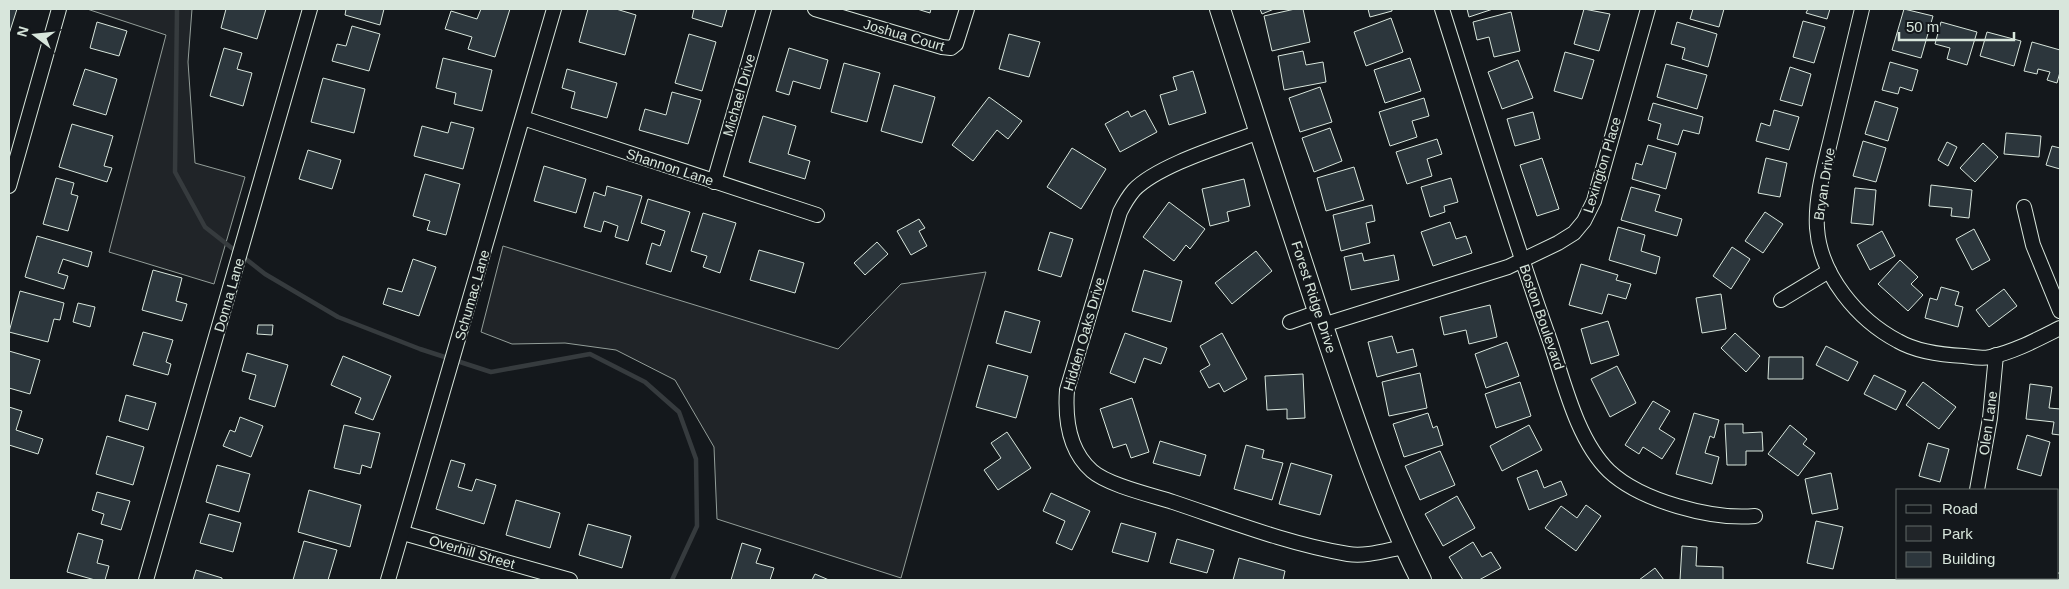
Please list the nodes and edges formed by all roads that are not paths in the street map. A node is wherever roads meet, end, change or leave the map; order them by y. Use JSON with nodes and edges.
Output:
{"nodes":[{"id":1,"x":59,"y":9,"type":"edge"},
{"id":2,"x":310,"y":9,"type":"edge"},
{"id":3,"x":554,"y":9,"type":"edge"},
{"id":4,"x":764,"y":9,"type":"edge"},
{"id":5,"x":815,"y":9,"type":"edge"},
{"id":6,"x":966,"y":9,"type":"edge"},
{"id":7,"x":1220,"y":9,"type":"edge"},
{"id":8,"x":1442,"y":9,"type":"edge"},
{"id":9,"x":1648,"y":9,"type":"edge"},
{"id":10,"x":1862,"y":9,"type":"edge"},
{"id":11,"x":523,"y":118,"type":"junction"},
{"id":12,"x":1259,"y":132,"type":"junction"},
{"id":13,"x":714,"y":182,"type":"junction"},
{"id":14,"x":9,"y":186,"type":"edge"},
{"id":15,"x":2024,"y":207,"type":"dead end"},
{"id":16,"x":817,"y":216,"type":"dead end"},
{"id":17,"x":1521,"y":260,"type":"junction"},
{"id":18,"x":1829,"y":271,"type":"junction"},
{"id":19,"x":1781,"y":300,"type":"dead end"},
{"id":20,"x":2060,"y":311,"type":"edge"},
{"id":21,"x":1321,"y":318,"type":"junction"},
{"id":22,"x":1290,"y":322,"type":"dead end"},
{"id":23,"x":2060,"y":328,"type":"edge"},
{"id":24,"x":1996,"y":355,"type":"junction"},
{"id":25,"x":1978,"y":489,"type":"edge"},
{"id":26,"x":1755,"y":516,"type":"dead end"},
{"id":27,"x":403,"y":533,"type":"junction"},
{"id":28,"x":1404,"y":547,"type":"junction"},
{"id":29,"x":146,"y":580,"type":"edge"},
{"id":30,"x":388,"y":580,"type":"edge"},
{"id":31,"x":570,"y":580,"type":"edge"},
{"id":32,"x":1421,"y":580,"type":"edge"}],
"edges":[{"from":1,"to":14,"type":"street"},
{"from":2,"to":29,"type":"street","name":"Donna Lane"},
{"from":3,"to":11,"type":"street","name":"Schumac Lane"},
{"from":4,"to":13,"type":"street","name":"Michael Drive"},
{"from":5,"to":6,"type":"street","name":"Joshua Court"},
{"from":7,"to":12,"type":"main road","name":"Forest Ridge Drive"},
{"from":8,"to":17,"type":"street","name":"Boston Boulevard"},
{"from":9,"to":17,"type":"street","name":"Lexington Place"},
{"from":10,"to":18,"type":"street","name":"Bryan Drive"},
{"from":11,"to":13,"type":"street","name":"Shannon Lane"},
{"from":11,"to":27,"type":"street","name":"Schumac Lane"},
{"from":12,"to":21,"type":"main road","name":"Forest Ridge Drive"},
{"from":12,"to":28,"type":"street","name":"Hidden Oaks Drive"},
{"from":13,"to":16,"type":"street","name":"Shannon Lane"},
{"from":15,"to":20,"type":"street"},
{"from":17,"to":21,"type":"street","name":"Lexington Place"},
{"from":17,"to":26,"type":"street","name":"Boston Boulevard"},
{"from":18,"to":19,"type":"street"},
{"from":18,"to":24,"type":"street","name":"Bryan Drive"},
{"from":21,"to":22,"type":"street","name":"Lexington Place"},
{"from":21,"to":28,"type":"main road","name":"Forest Ridge Drive"},
{"from":23,"to":24,"type":"street","name":"Bryan Drive"},
{"from":24,"to":25,"type":"street","name":"Olen Lane"},
{"from":27,"to":30,"type":"street","name":"Schumac Lane"},
{"from":27,"to":31,"type":"street","name":"Overhill Street"},
{"from":28,"to":32,"type":"main road","name":"Forest Ridge Drive"}]}
